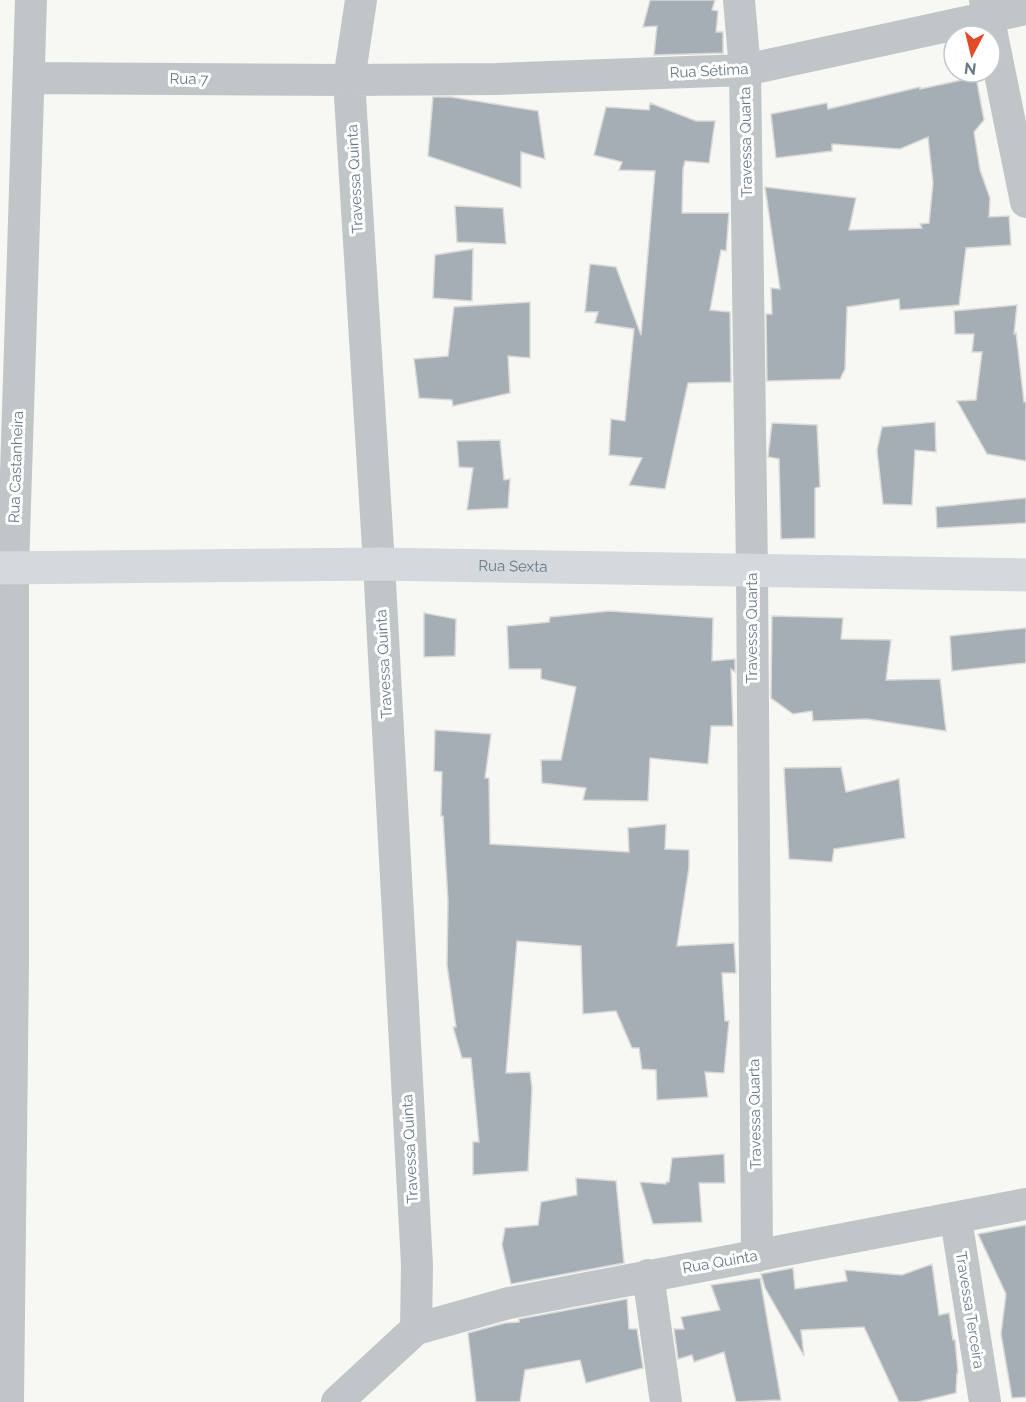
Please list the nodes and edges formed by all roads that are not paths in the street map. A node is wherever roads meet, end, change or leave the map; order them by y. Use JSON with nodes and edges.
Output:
{"nodes":[{"id":1,"x":31,"y":0,"type":"edge"},
{"id":2,"x":361,"y":0,"type":"edge"},
{"id":3,"x":739,"y":0,"type":"edge"},
{"id":4,"x":987,"y":8,"type":"edge"},
{"id":5,"x":1026,"y":9,"type":"edge"},
{"id":6,"x":745,"y":70,"type":"junction"},
{"id":7,"x":29,"y":78,"type":"junction"},
{"id":8,"x":349,"y":81,"type":"junction"},
{"id":9,"x":1026,"y":202,"type":"edge"},
{"id":10,"x":379,"y":564,"type":"junction"},
{"id":11,"x":7,"y":568,"type":"edge"},
{"id":12,"x":752,"y":571,"type":"junction"},
{"id":13,"x":1026,"y":575,"type":"edge"},
{"id":14,"x":1026,"y":1204,"type":"edge"},
{"id":15,"x":956,"y":1219,"type":"junction"},
{"id":16,"x":757,"y":1256,"type":"junction"},
{"id":17,"x":648,"y":1275,"type":"junction"},
{"id":18,"x":416,"y":1329,"type":"junction"},
{"id":19,"x":8,"y":1402,"type":"edge"},
{"id":20,"x":337,"y":1402,"type":"edge"},
{"id":21,"x":666,"y":1402,"type":"edge"},
{"id":22,"x":985,"y":1402,"type":"edge"}],
"edges":[{"from":1,"to":7,"type":"street","name":"Rua Castanheira"},
{"from":2,"to":8,"type":"street","name":"Travessa Quinta"},
{"from":3,"to":6,"type":"street","name":"Travessa Quarta"},
{"from":4,"to":5,"type":"street","name":"Rua Sétima"},
{"from":4,"to":6,"type":"street","name":"Rua Sétima"},
{"from":4,"to":9,"type":"street"},
{"from":6,"to":8,"type":"street","name":"Rua Sétima"},
{"from":6,"to":12,"type":"street","name":"Travessa Quarta"},
{"from":7,"to":8,"type":"street","name":"Rua 7"},
{"from":7,"to":11,"type":"street","name":"Rua Castanheira"},
{"from":8,"to":10,"type":"street","name":"Travessa Quinta"},
{"from":10,"to":11,"type":"street","name":"Rua Sexta"},
{"from":10,"to":12,"type":"street","name":"Rua Sexta"},
{"from":10,"to":18,"type":"street","name":"Travessa Quinta"},
{"from":11,"to":19,"type":"street","name":"Rua Castanheira"},
{"from":12,"to":13,"type":"street","name":"Rua Sexta"},
{"from":12,"to":16,"type":"street","name":"Travessa Quarta"},
{"from":14,"to":15,"type":"street","name":"Rua Quinta"},
{"from":15,"to":16,"type":"street","name":"Rua Quinta"},
{"from":15,"to":22,"type":"street","name":"Travessa Terceira"},
{"from":16,"to":17,"type":"street","name":"Rua Quinta"},
{"from":17,"to":18,"type":"street","name":"Rua Quinta"},
{"from":17,"to":21,"type":"street"},
{"from":18,"to":20,"type":"street"}]}
